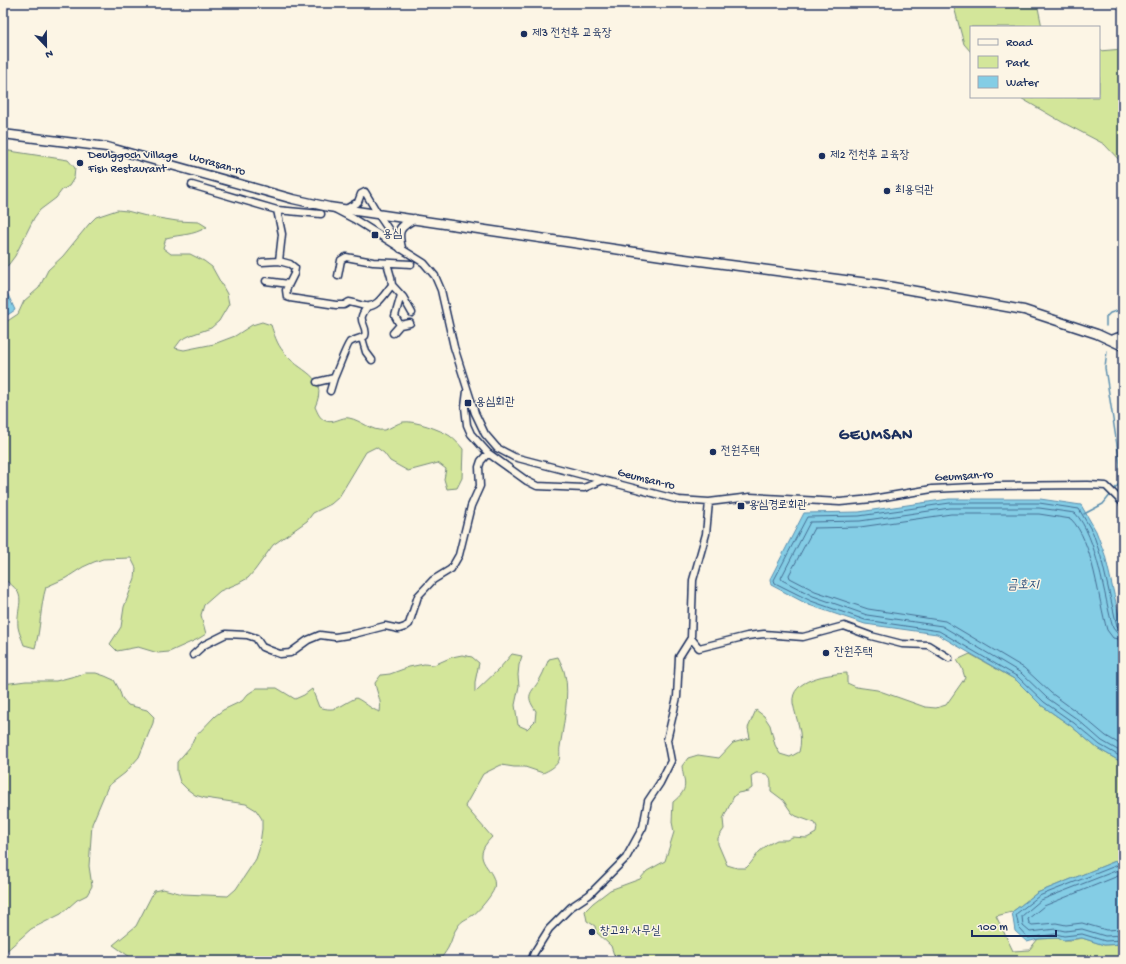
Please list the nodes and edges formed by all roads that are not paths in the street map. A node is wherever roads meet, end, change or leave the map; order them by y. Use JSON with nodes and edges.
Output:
{"nodes":[{"id":1,"x":3,"y":134,"type":"edge"},
{"id":2,"x":192,"y":185,"type":"dead end"},
{"id":3,"x":329,"y":206,"type":"junction"},
{"id":4,"x":346,"y":209,"type":"junction"},
{"id":5,"x":277,"y":210,"type":"junction"},
{"id":6,"x":321,"y":214,"type":"dead end"},
{"id":7,"x":378,"y":214,"type":"junction"},
{"id":8,"x":414,"y":219,"type":"junction"},
{"id":9,"x":401,"y":248,"type":"junction"},
{"id":10,"x":279,"y":261,"type":"junction"},
{"id":11,"x":262,"y":262,"type":"dead end"},
{"id":12,"x":387,"y":263,"type":"junction"},
{"id":13,"x":411,"y":264,"type":"dead end"},
{"id":14,"x":338,"y":276,"type":"dead end"},
{"id":15,"x":266,"y":281,"type":"dead end"},
{"id":16,"x":289,"y":284,"type":"junction"},
{"id":17,"x":392,"y":285,"type":"junction"},
{"id":18,"x":402,"y":295,"type":"junction"},
{"id":19,"x":367,"y":307,"type":"junction"},
{"id":20,"x":412,"y":313,"type":"dead end"},
{"id":21,"x":410,"y":323,"type":"dead end"},
{"id":22,"x":400,"y":325,"type":"junction"},
{"id":23,"x":393,"y":333,"type":"dead end"},
{"id":24,"x":1123,"y":336,"type":"edge"},
{"id":25,"x":362,"y":338,"type":"junction"},
{"id":26,"x":1110,"y":340,"type":"junction"},
{"id":27,"x":1123,"y":346,"type":"edge"},
{"id":28,"x":372,"y":360,"type":"dead end"},
{"id":29,"x":334,"y":378,"type":"junction"},
{"id":30,"x":317,"y":382,"type":"dead end"},
{"id":31,"x":467,"y":390,"type":"junction"},
{"id":32,"x":330,"y":391,"type":"dead end"},
{"id":33,"x":488,"y":453,"type":"junction"},
{"id":34,"x":603,"y":480,"type":"junction"},
{"id":35,"x":709,"y":502,"type":"junction"},
{"id":36,"x":1123,"y":503,"type":"edge"},
{"id":37,"x":691,"y":638,"type":"junction"},
{"id":38,"x":193,"y":655,"type":"dead end"},
{"id":39,"x":949,"y":658,"type":"dead end"},
{"id":40,"x":531,"y":961,"type":"edge"}],
"edges":[{"from":1,"to":3,"type":"main road","name":"Worasan-ro"},
{"from":2,"to":5,"type":"street"},
{"from":3,"to":4,"type":"main road","name":"Worasan-ro"},
{"from":3,"to":9,"type":"street","name":"Geumsan-ro"},
{"from":4,"to":7,"type":"main road","name":"Worasan-ro"},
{"from":4,"to":7,"type":"street"},
{"from":5,"to":6,"type":"street"},
{"from":5,"to":10,"type":"street"},
{"from":7,"to":8,"type":"main road","name":"Worasan-ro"},
{"from":7,"to":9,"type":"street"},
{"from":8,"to":9,"type":"main road"},
{"from":8,"to":26,"type":"main road","name":"Worasan-ro"},
{"from":9,"to":31,"type":"street","name":"Geumsan-ro"},
{"from":10,"to":11,"type":"street"},
{"from":10,"to":16,"type":"street"},
{"from":12,"to":13,"type":"street"},
{"from":12,"to":14,"type":"street"},
{"from":12,"to":17,"type":"street"},
{"from":15,"to":16,"type":"street"},
{"from":16,"to":19,"type":"street"},
{"from":17,"to":18,"type":"street"},
{"from":17,"to":19,"type":"street"},
{"from":18,"to":20,"type":"street"},
{"from":18,"to":22,"type":"street"},
{"from":19,"to":25,"type":"street"},
{"from":21,"to":22,"type":"street"},
{"from":22,"to":23,"type":"street"},
{"from":24,"to":26,"type":"main road"},
{"from":25,"to":28,"type":"street"},
{"from":25,"to":29,"type":"street"},
{"from":26,"to":27,"type":"main road","name":"Worasan-ro"},
{"from":29,"to":30,"type":"street"},
{"from":29,"to":32,"type":"street"},
{"from":31,"to":33,"type":"street"},
{"from":31,"to":34,"type":"street","name":"Geumsan-ro"},
{"from":33,"to":34,"type":"street"},
{"from":33,"to":38,"type":"street"},
{"from":34,"to":35,"type":"street","name":"Geumsan-ro"},
{"from":35,"to":36,"type":"street","name":"Geumsan-ro"},
{"from":35,"to":37,"type":"street"},
{"from":37,"to":39,"type":"street"},
{"from":37,"to":40,"type":"street"}]}
